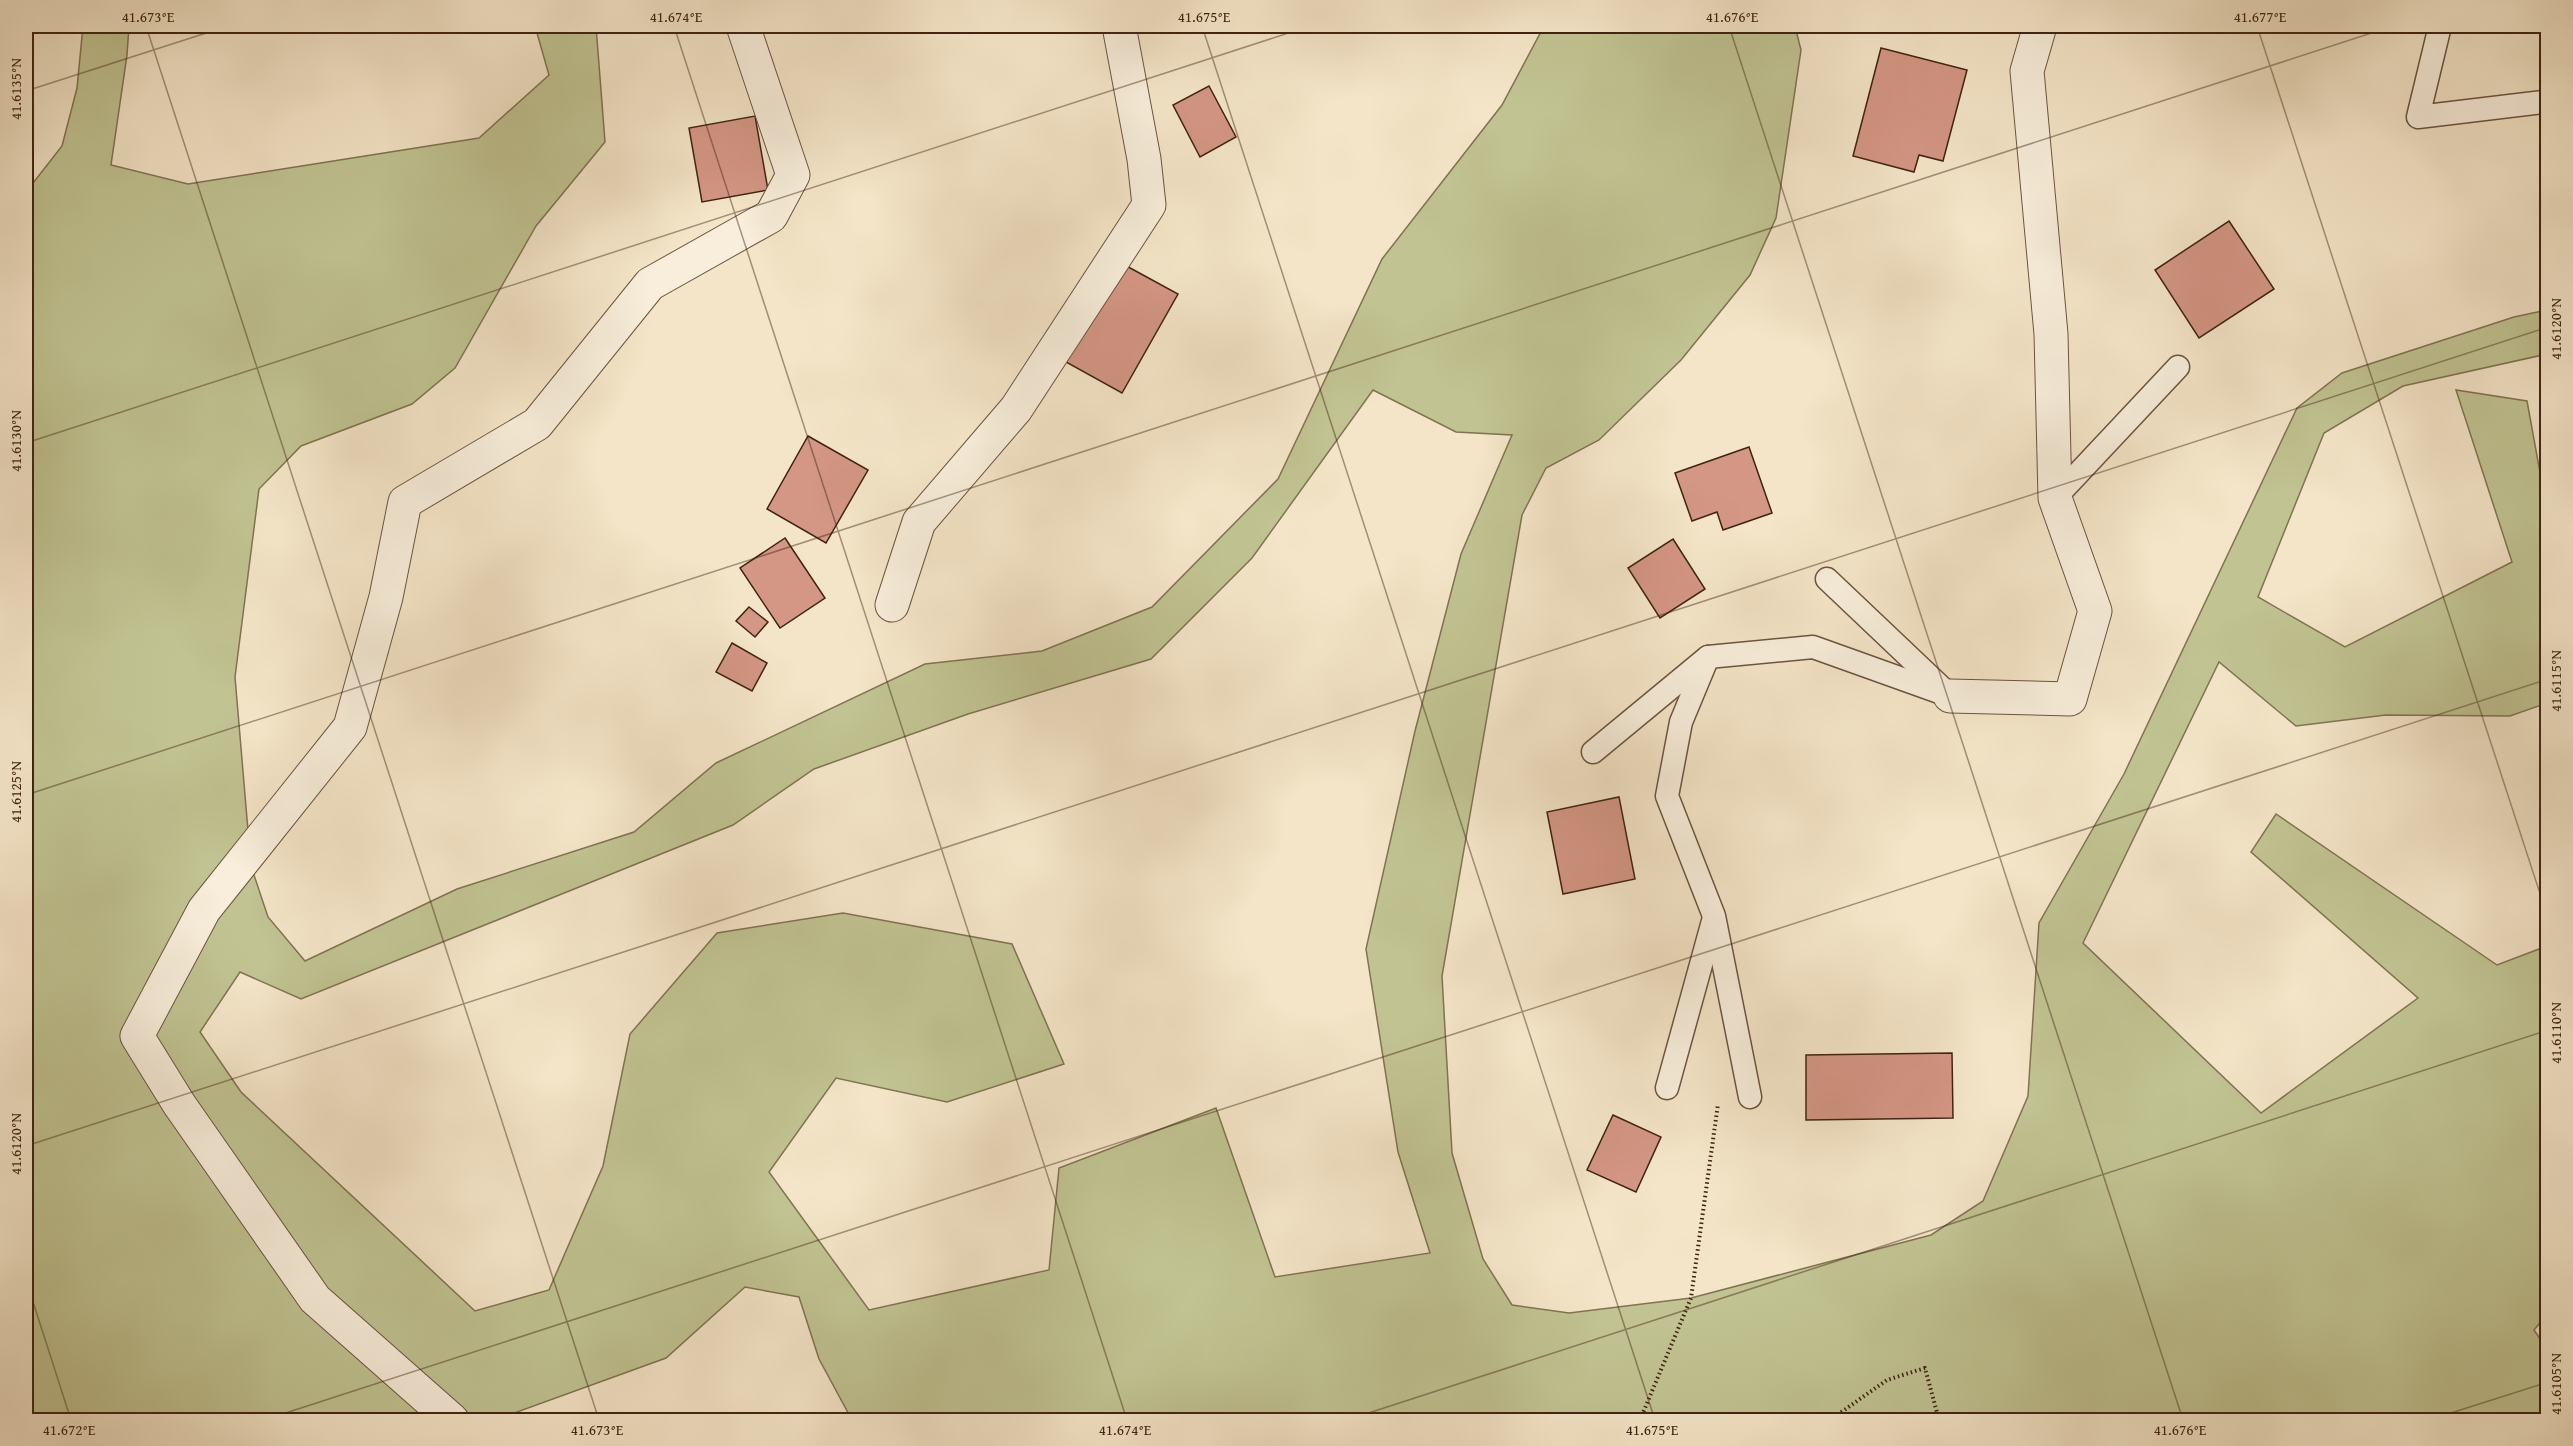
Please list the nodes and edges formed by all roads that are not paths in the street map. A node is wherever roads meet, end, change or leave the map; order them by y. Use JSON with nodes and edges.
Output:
{"nodes":[{"id":1,"x":742,"y":26,"type":"edge"},
{"id":2,"x":1119,"y":26,"type":"edge"},
{"id":3,"x":2040,"y":26,"type":"edge"},
{"id":4,"x":2440,"y":26,"type":"edge"},
{"id":5,"x":2543,"y":102,"type":"dead end"},
{"id":6,"x":2178,"y":367,"type":"dead end"},
{"id":7,"x":2055,"y":498,"type":"junction"},
{"id":8,"x":1827,"y":579,"type":"dead end"},
{"id":9,"x":892,"y":605,"type":"dead end"},
{"id":10,"x":1708,"y":657,"type":"junction"},
{"id":11,"x":1950,"y":696,"type":"junction"},
{"id":12,"x":1593,"y":752,"type":"dead end"},
{"id":13,"x":1714,"y":916,"type":"junction"},
{"id":14,"x":1667,"y":1088,"type":"dead end"},
{"id":15,"x":1750,"y":1097,"type":"road end"},
{"id":16,"x":452,"y":1420,"type":"edge"}],
"edges":[{"from":1,"to":16,"type":"street"},
{"from":2,"to":9,"type":"street"},
{"from":3,"to":7,"type":"street"},
{"from":4,"to":5,"type":"lane"},
{"from":6,"to":7,"type":"lane"},
{"from":7,"to":11,"type":"street"},
{"from":8,"to":11,"type":"lane"},
{"from":10,"to":11,"type":"lane"},
{"from":10,"to":12,"type":"lane"},
{"from":10,"to":13,"type":"lane"},
{"from":13,"to":14,"type":"lane"},
{"from":13,"to":15,"type":"lane"}]}
